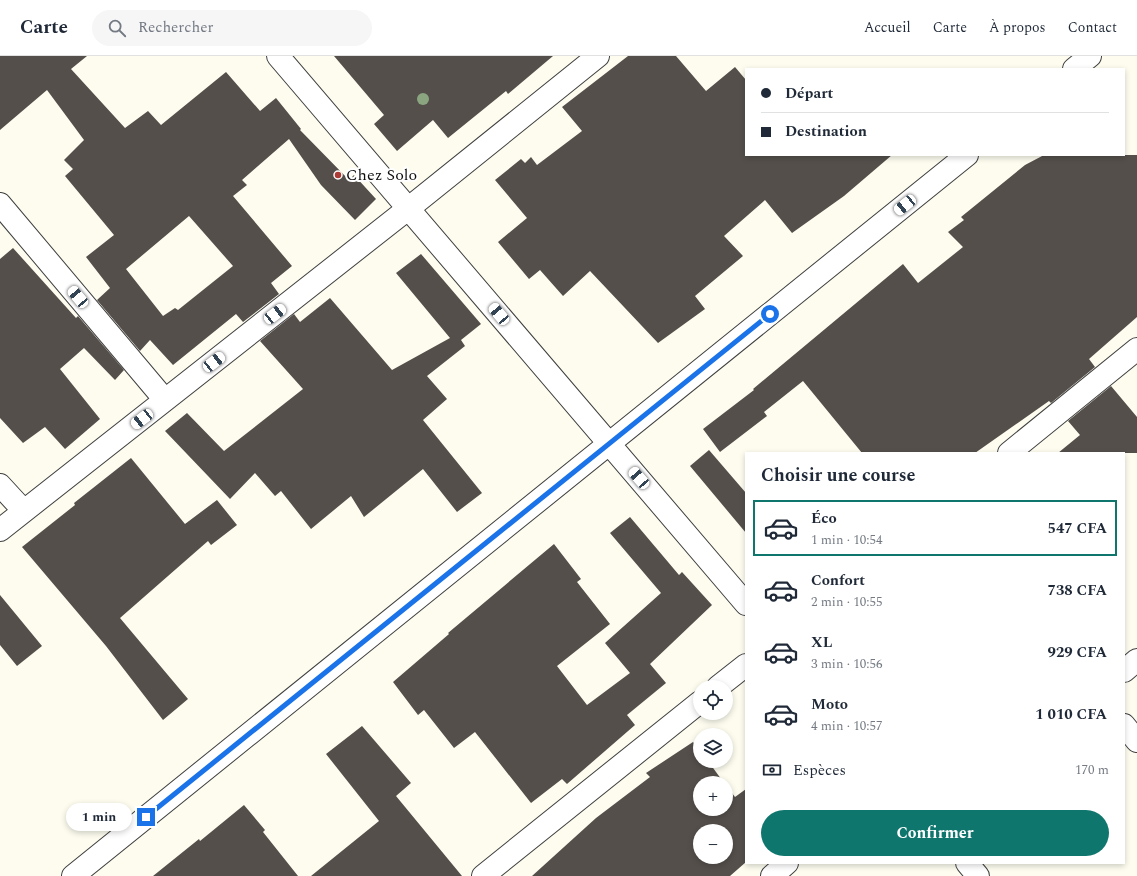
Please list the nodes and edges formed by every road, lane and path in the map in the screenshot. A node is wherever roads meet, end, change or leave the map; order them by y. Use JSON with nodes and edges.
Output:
{"nodes":[{"id":1,"x":278,"y":56,"type":"edge"},
{"id":2,"x":598,"y":56,"type":"edge"},
{"id":3,"x":1090,"y":56,"type":"edge"},
{"id":4,"x":1075,"y":68,"type":"edge"},
{"id":5,"x":966,"y":156,"type":"edge"},
{"id":6,"x":0,"y":204,"type":"edge"},
{"id":7,"x":408,"y":208,"type":"junction"},
{"id":8,"x":1137,"y":349,"type":"edge"},
{"id":9,"x":165,"y":400,"type":"junction"},
{"id":10,"x":609,"y":444,"type":"junction"},
{"id":11,"x":1010,"y":452,"type":"edge"},
{"id":12,"x":0,"y":485,"type":"edge"},
{"id":13,"x":23,"y":510,"type":"junction"},
{"id":14,"x":0,"y":530,"type":"edge"},
{"id":15,"x":745,"y":603,"type":"edge"},
{"id":16,"x":1137,"y":660,"type":"edge"},
{"id":17,"x":745,"y":666,"type":"edge"},
{"id":18,"x":1125,"y":669,"type":"edge"},
{"id":19,"x":727,"y":680,"type":"edge"},
{"id":20,"x":693,"y":708,"type":"edge"},
{"id":21,"x":1125,"y":726,"type":"edge"},
{"id":22,"x":1137,"y":741,"type":"edge"},
{"id":23,"x":787,"y":864,"type":"edge"},
{"id":24,"x":968,"y":864,"type":"edge"},
{"id":25,"x":73,"y":876,"type":"edge"},
{"id":26,"x":484,"y":876,"type":"edge"},
{"id":27,"x":772,"y":876,"type":"edge"},
{"id":28,"x":978,"y":876,"type":"edge"}],
"edges":[{"from":1,"to":7,"type":"street"},
{"from":2,"to":7,"type":"street"},
{"from":3,"to":4,"type":"street"},
{"from":5,"to":10,"type":"street"},
{"from":6,"to":9,"type":"street"},
{"from":7,"to":9,"type":"street"},
{"from":7,"to":10,"type":"street"},
{"from":8,"to":11,"type":"street"},
{"from":9,"to":13,"type":"street"},
{"from":10,"to":15,"type":"street"},
{"from":10,"to":25,"type":"street"},
{"from":12,"to":13,"type":"street"},
{"from":13,"to":14,"type":"street"},
{"from":16,"to":18,"type":"street"},
{"from":17,"to":19,"type":"street"},
{"from":20,"to":26,"type":"street"},
{"from":21,"to":22,"type":"street"},
{"from":23,"to":27,"type":"street"},
{"from":24,"to":28,"type":"street"}]}
